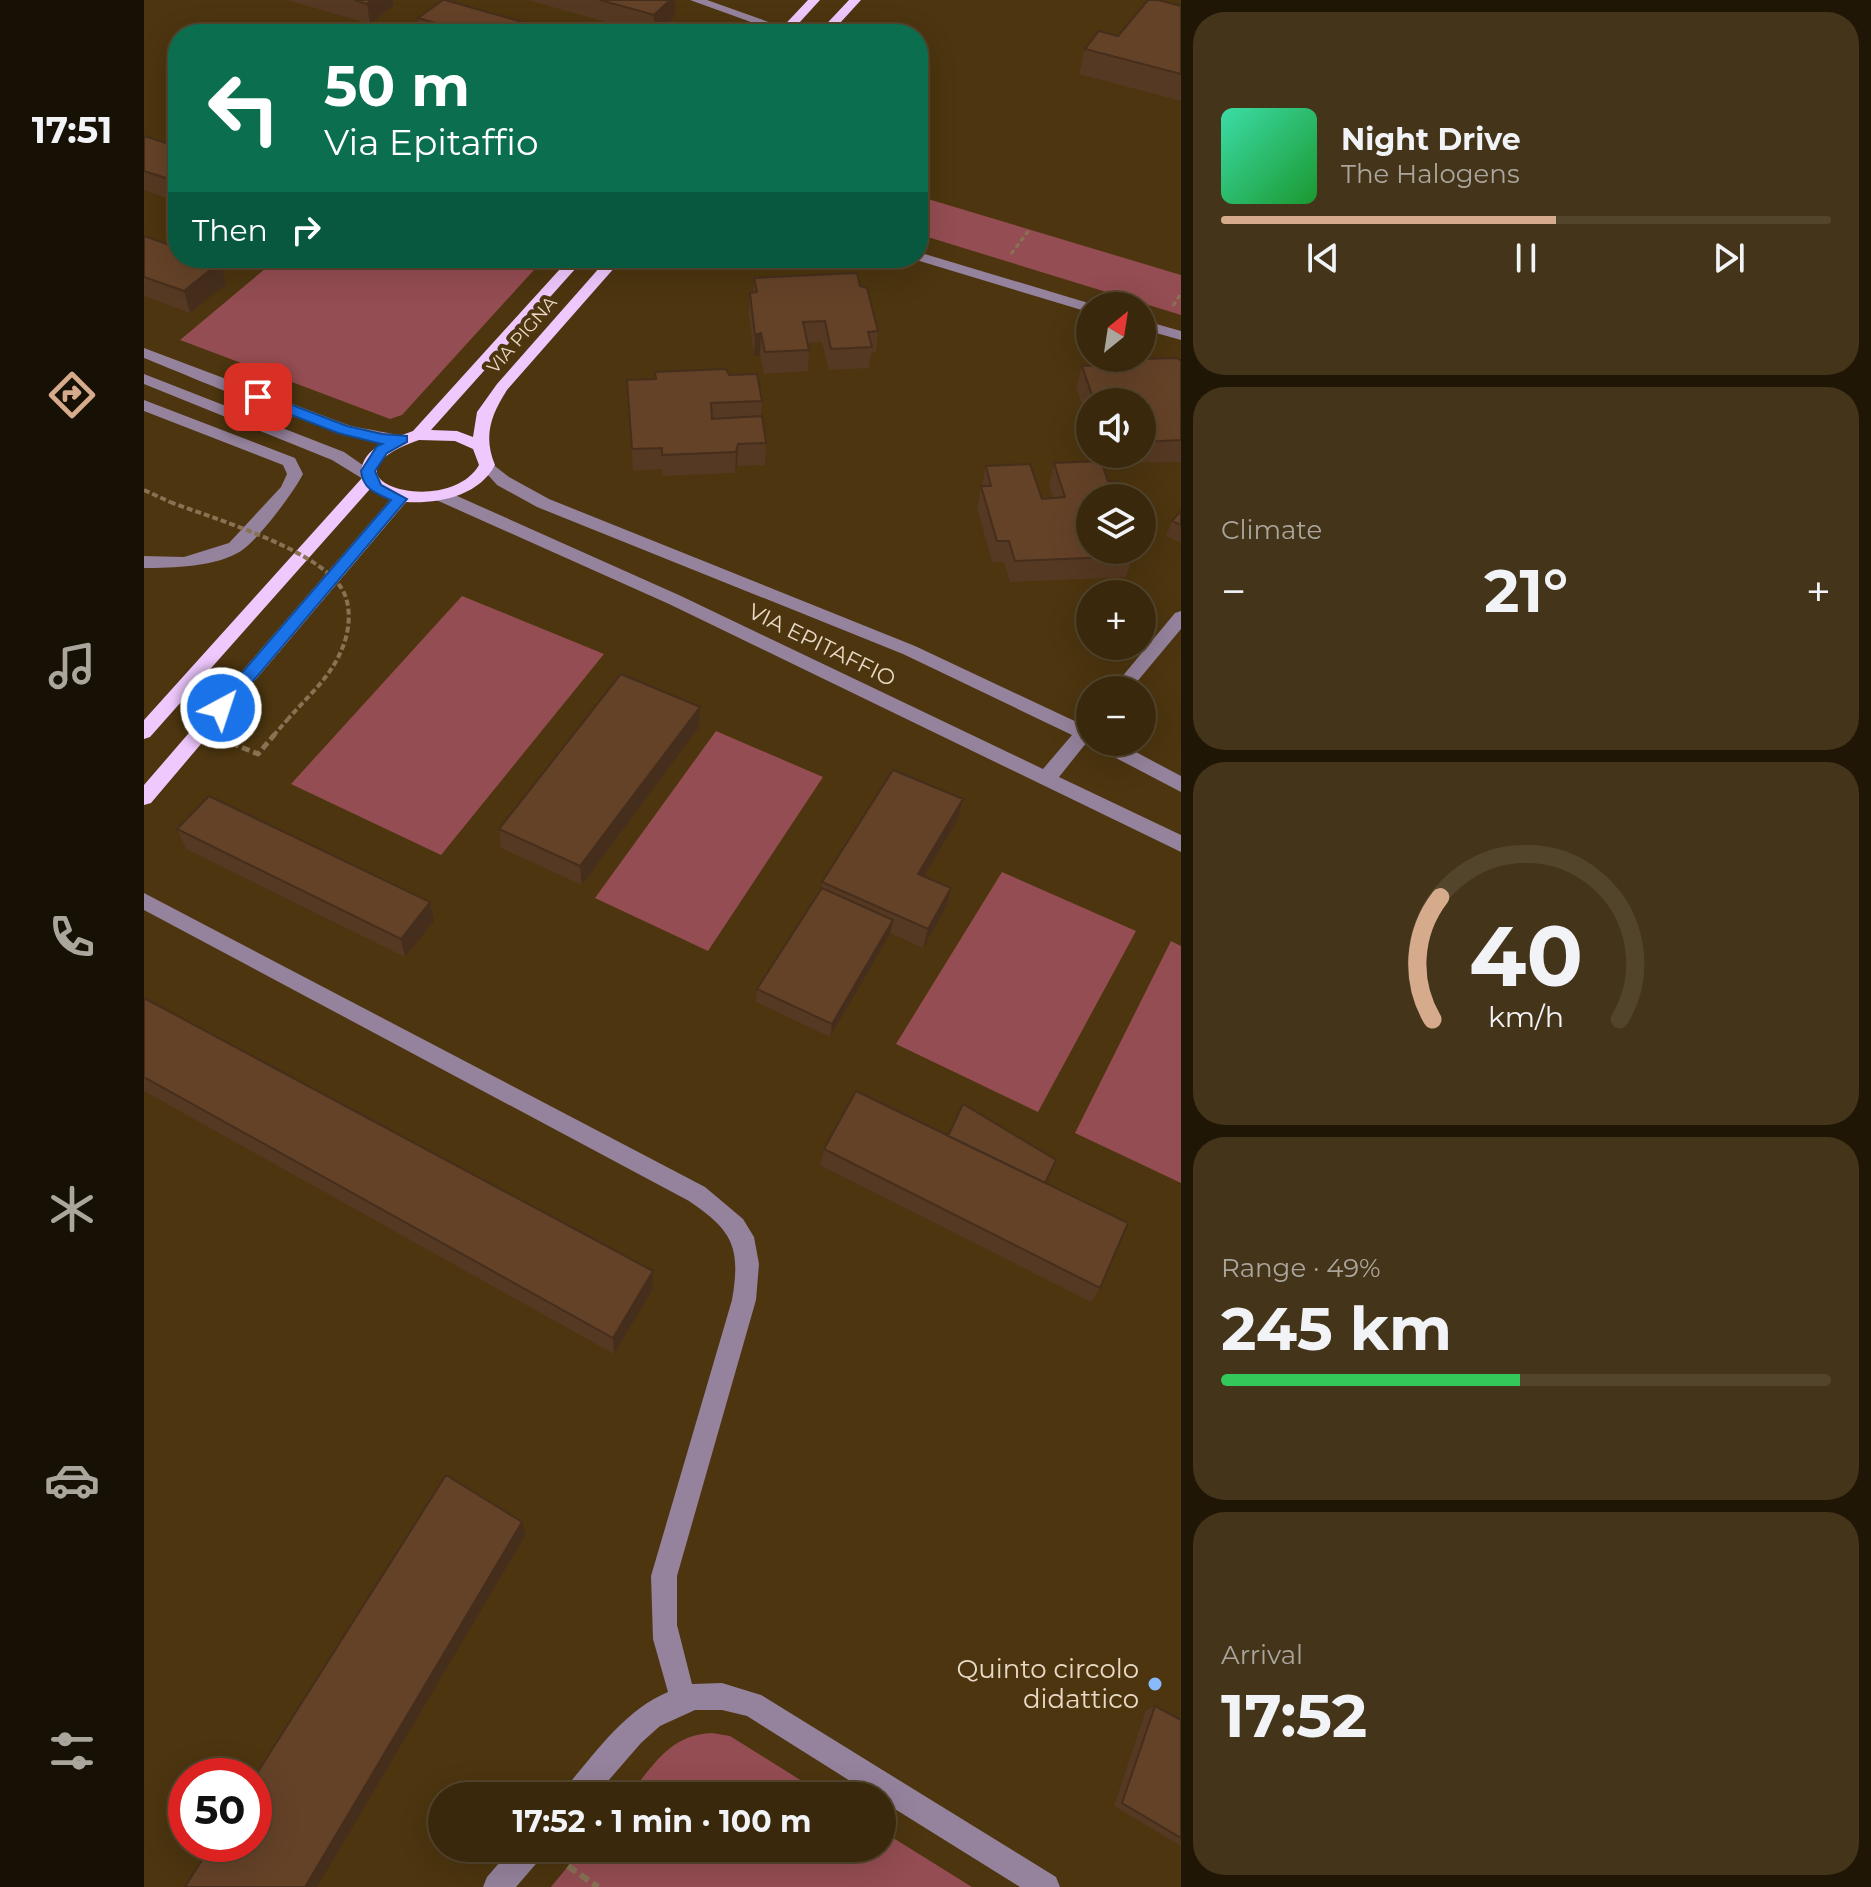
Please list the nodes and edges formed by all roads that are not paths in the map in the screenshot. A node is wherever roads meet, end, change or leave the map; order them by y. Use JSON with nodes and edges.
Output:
{"nodes":[{"id":1,"x":696,"y":0,"type":"edge"},
{"id":2,"x":814,"y":0,"type":"edge"},
{"id":3,"x":855,"y":0,"type":"edge"},
{"id":4,"x":762,"y":24,"type":"edge"},
{"id":5,"x":792,"y":24,"type":"edge"},
{"id":6,"x":832,"y":24,"type":"edge"},
{"id":7,"x":928,"y":259,"type":"edge"},
{"id":8,"x":569,"y":268,"type":"edge"},
{"id":9,"x":607,"y":268,"type":"edge"},
{"id":10,"x":1076,"y":304,"type":"edge"},
{"id":11,"x":1156,"y":328,"type":"edge"},
{"id":12,"x":1181,"y":336,"type":"edge"},
{"id":13,"x":144,"y":353,"type":"edge"},
{"id":14,"x":144,"y":379,"type":"edge"},
{"id":15,"x":144,"y":405,"type":"edge"},
{"id":16,"x":240,"y":417,"type":"junction"},
{"id":17,"x":219,"y":435,"type":"junction"},
{"id":18,"x":410,"y":437,"type":"junction"},
{"id":19,"x":484,"y":457,"type":"junction"},
{"id":20,"x":369,"y":478,"type":"junction"},
{"id":21,"x":440,"y":495,"type":"junction"},
{"id":22,"x":400,"y":499,"type":"junction"},
{"id":23,"x":144,"y":562,"type":"edge"},
{"id":24,"x":1181,"y":617,"type":"edge"},
{"id":25,"x":1132,"y":676,"type":"edge"},
{"id":26,"x":1076,"y":727,"type":"edge"},
{"id":27,"x":144,"y":732,"type":"edge"},
{"id":28,"x":1076,"y":749,"type":"edge"},
{"id":29,"x":1130,"y":756,"type":"edge"},
{"id":30,"x":1046,"y":779,"type":"junction"},
{"id":31,"x":1181,"y":785,"type":"edge"},
{"id":32,"x":144,"y":798,"type":"edge"},
{"id":33,"x":1181,"y":844,"type":"edge"},
{"id":34,"x":144,"y":901,"type":"edge"},
{"id":35,"x":684,"y":1699,"type":"junction"},
{"id":36,"x":589,"y":1782,"type":"edge"},
{"id":37,"x":519,"y":1862,"type":"edge"},
{"id":38,"x":497,"y":1887,"type":"edge"},
{"id":39,"x":1046,"y":1887,"type":"edge"}],
"edges":[{"from":1,"to":4,"type":"street"},
{"from":2,"to":5,"type":"main road"},
{"from":3,"to":6,"type":"main road"},
{"from":7,"to":10,"type":"street"},
{"from":8,"to":18,"type":"main road"},
{"from":9,"to":19,"type":"main road","name":"VIA PIGNA"},
{"from":11,"to":12,"type":"street"},
{"from":13,"to":18,"type":"street","name":"VIA EPITAFFIO"},
{"from":14,"to":16,"type":"street"},
{"from":15,"to":17,"type":"street"},
{"from":16,"to":17,"type":"street"},
{"from":16,"to":20,"type":"street"},
{"from":17,"to":23,"type":"street"},
{"from":18,"to":19,"type":"main road","name":"VIA EPITAFFIO"},
{"from":18,"to":20,"type":"main road"},
{"from":19,"to":21,"type":"main road","name":"VIA EPITAFFIO"},
{"from":19,"to":26,"type":"street","name":"VIA EPITAFFIO"},
{"from":20,"to":22,"type":"main road"},
{"from":20,"to":27,"type":"main road"},
{"from":21,"to":22,"type":"main road","name":"VIA EPITAFFIO"},
{"from":21,"to":30,"type":"street","name":"VIA EPITAFFIO"},
{"from":22,"to":32,"type":"main road"},
{"from":24,"to":25,"type":"street"},
{"from":28,"to":30,"type":"street"},
{"from":29,"to":31,"type":"street","name":"VIA EPITAFFIO"},
{"from":30,"to":33,"type":"street","name":"VIA EPITAFFIO"},
{"from":34,"to":35,"type":"street"},
{"from":35,"to":36,"type":"street"},
{"from":35,"to":39,"type":"street"},
{"from":37,"to":38,"type":"street"}]}
